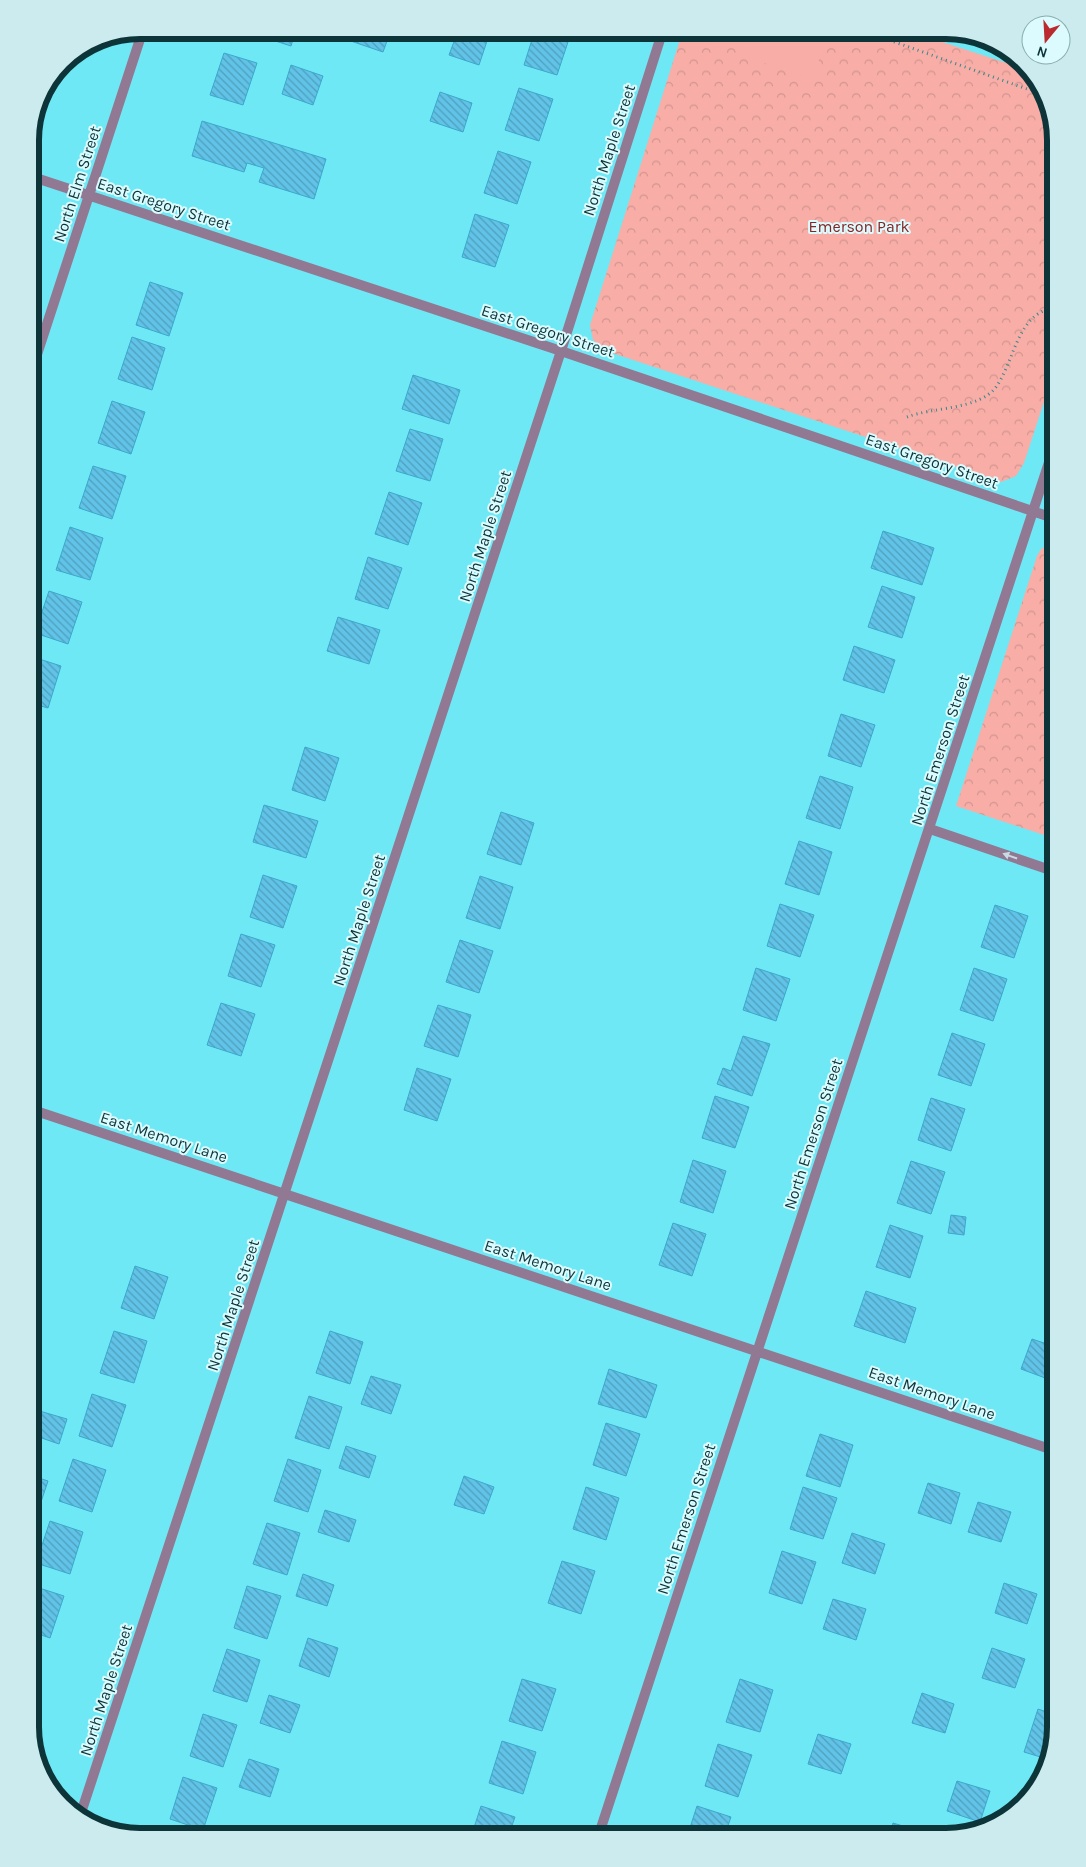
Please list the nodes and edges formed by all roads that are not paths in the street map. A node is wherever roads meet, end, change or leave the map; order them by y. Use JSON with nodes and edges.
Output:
{"nodes":[{"id":1,"x":140,"y":39,"type":"edge"},
{"id":2,"x":661,"y":39,"type":"edge"},
{"id":3,"x":39,"y":179,"type":"edge"},
{"id":4,"x":90,"y":195,"type":"junction"},
{"id":5,"x":39,"y":349,"type":"edge"},
{"id":6,"x":561,"y":351,"type":"junction"},
{"id":7,"x":1047,"y":470,"type":"edge"},
{"id":8,"x":1034,"y":511,"type":"junction"},
{"id":9,"x":1047,"y":516,"type":"edge"},
{"id":10,"x":930,"y":829,"type":"junction"},
{"id":11,"x":1047,"y":869,"type":"edge"},
{"id":12,"x":39,"y":1112,"type":"edge"},
{"id":13,"x":286,"y":1194,"type":"junction"},
{"id":14,"x":757,"y":1350,"type":"junction"},
{"id":15,"x":1047,"y":1448,"type":"edge"},
{"id":16,"x":82,"y":1810,"type":"edge"},
{"id":17,"x":601,"y":1828,"type":"edge"}],
"edges":[{"from":1,"to":4,"type":"street","name":"North Elm Street"},
{"from":2,"to":6,"type":"street","name":"North Maple Street"},
{"from":3,"to":4,"type":"street","name":"East Gregory Street"},
{"from":4,"to":5,"type":"street","name":"North Elm Street"},
{"from":4,"to":6,"type":"street","name":"East Gregory Street"},
{"from":6,"to":8,"type":"street","name":"East Gregory Street"},
{"from":6,"to":13,"type":"street","name":"North Maple Street"},
{"from":7,"to":8,"type":"street","name":"North Emerson Street"},
{"from":8,"to":9,"type":"street","name":"East Gregory Street"},
{"from":8,"to":10,"type":"street","name":"North Emerson Street"},
{"from":11,"to":10,"type":"street","one_way":true},
{"from":10,"to":14,"type":"street","name":"North Emerson Street"},
{"from":12,"to":13,"type":"street","name":"East Memory Lane"},
{"from":13,"to":14,"type":"street","name":"East Memory Lane"},
{"from":13,"to":16,"type":"street","name":"North Maple Street"},
{"from":14,"to":15,"type":"street","name":"East Memory Lane"},
{"from":14,"to":17,"type":"street","name":"North Emerson Street"}]}
